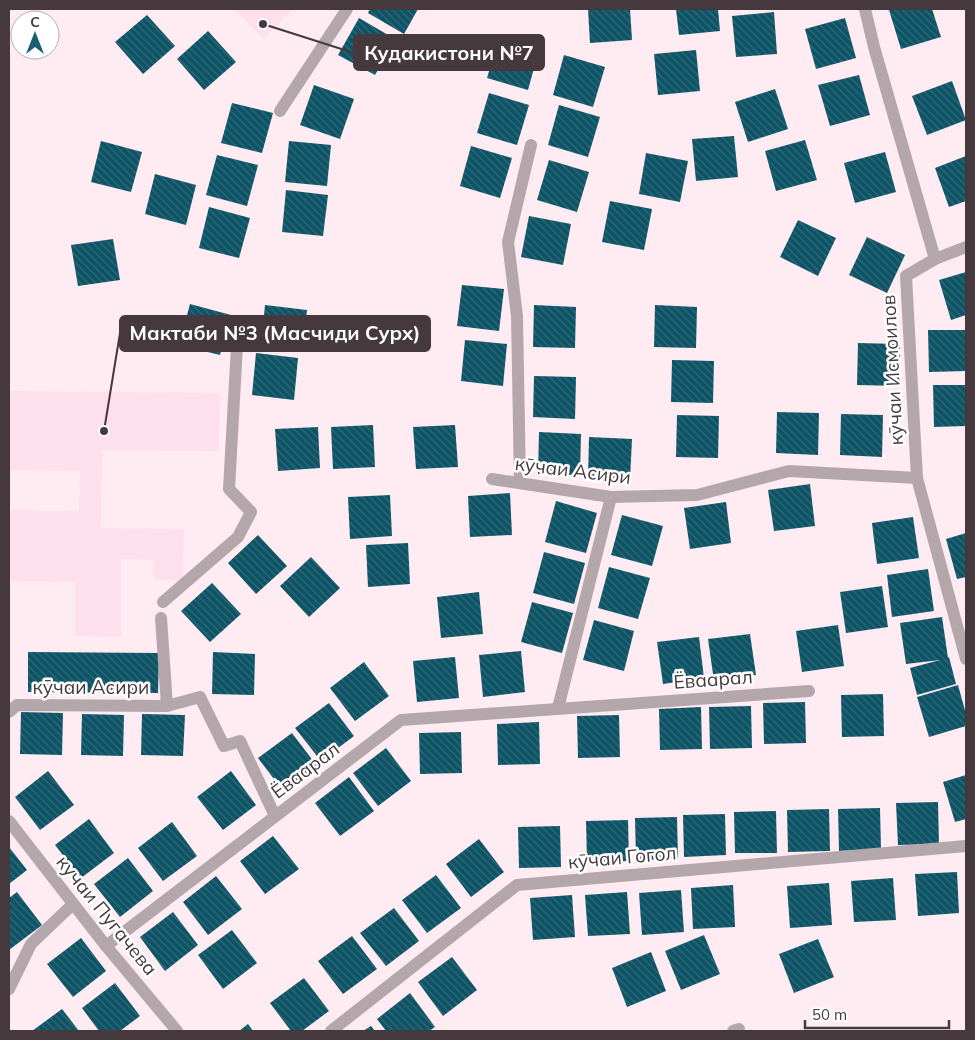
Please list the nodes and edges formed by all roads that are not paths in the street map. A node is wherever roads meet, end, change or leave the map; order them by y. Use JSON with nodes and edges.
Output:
{"nodes":[{"id":1,"x":347,"y":9,"type":"edge"},
{"id":2,"x":865,"y":9,"type":"edge"},
{"id":3,"x":280,"y":111,"type":"dead end"},
{"id":4,"x":531,"y":145,"type":"dead end"},
{"id":5,"x":966,"y":247,"type":"edge"},
{"id":6,"x":935,"y":259,"type":"junction"},
{"id":7,"x":237,"y":346,"type":"dead end"},
{"id":8,"x":917,"y":478,"type":"junction"},
{"id":9,"x":492,"y":479,"type":"dead end"},
{"id":10,"x":520,"y":483,"type":"junction"},
{"id":11,"x":611,"y":497,"type":"junction"},
{"id":12,"x":966,"y":658,"type":"edge"},
{"id":13,"x":809,"y":691,"type":"dead end"},
{"id":14,"x":167,"y":706,"type":"junction"},
{"id":15,"x":13,"y":708,"type":"edge"},
{"id":16,"x":558,"y":708,"type":"junction"},
{"id":17,"x":275,"y":816,"type":"junction"},
{"id":18,"x":9,"y":821,"type":"edge"},
{"id":19,"x":966,"y":846,"type":"edge"},
{"id":20,"x":74,"y":904,"type":"junction"},
{"id":21,"x":106,"y":946,"type":"junction"},
{"id":22,"x":9,"y":990,"type":"edge"},
{"id":23,"x":177,"y":1031,"type":"edge"},
{"id":24,"x":331,"y":1031,"type":"edge"}],
"edges":[{"from":1,"to":3,"type":"street"},
{"from":2,"to":6,"type":"street"},
{"from":4,"to":10,"type":"street"},
{"from":5,"to":6,"type":"street"},
{"from":6,"to":8,"type":"street","name":"кӯчаи Исмоилов"},
{"from":7,"to":14,"type":"street","name":"кӯчаи Асири"},
{"from":8,"to":11,"type":"street","name":"кӯчаи Асири"},
{"from":8,"to":12,"type":"street","name":"кӯчаи Исмоилов"},
{"from":9,"to":10,"type":"street","name":"кӯчаи Асири"},
{"from":10,"to":11,"type":"street","name":"кӯчаи Асири"},
{"from":11,"to":16,"type":"street"},
{"from":13,"to":16,"type":"street","name":"Ёваарал"},
{"from":14,"to":15,"type":"street","name":"кӯчаи Асири"},
{"from":14,"to":17,"type":"street"},
{"from":16,"to":17,"type":"street","name":"Ёваарал"},
{"from":17,"to":21,"type":"street","name":"Ёваарал"},
{"from":18,"to":20,"type":"street","name":"кучаи Пугачева"},
{"from":19,"to":24,"type":"street","name":"кӯчаи Гогол"},
{"from":20,"to":21,"type":"street","name":"кучаи Пугачева"},
{"from":20,"to":22,"type":"street"},
{"from":21,"to":23,"type":"street","name":"кучаи Пугачева"}]}
